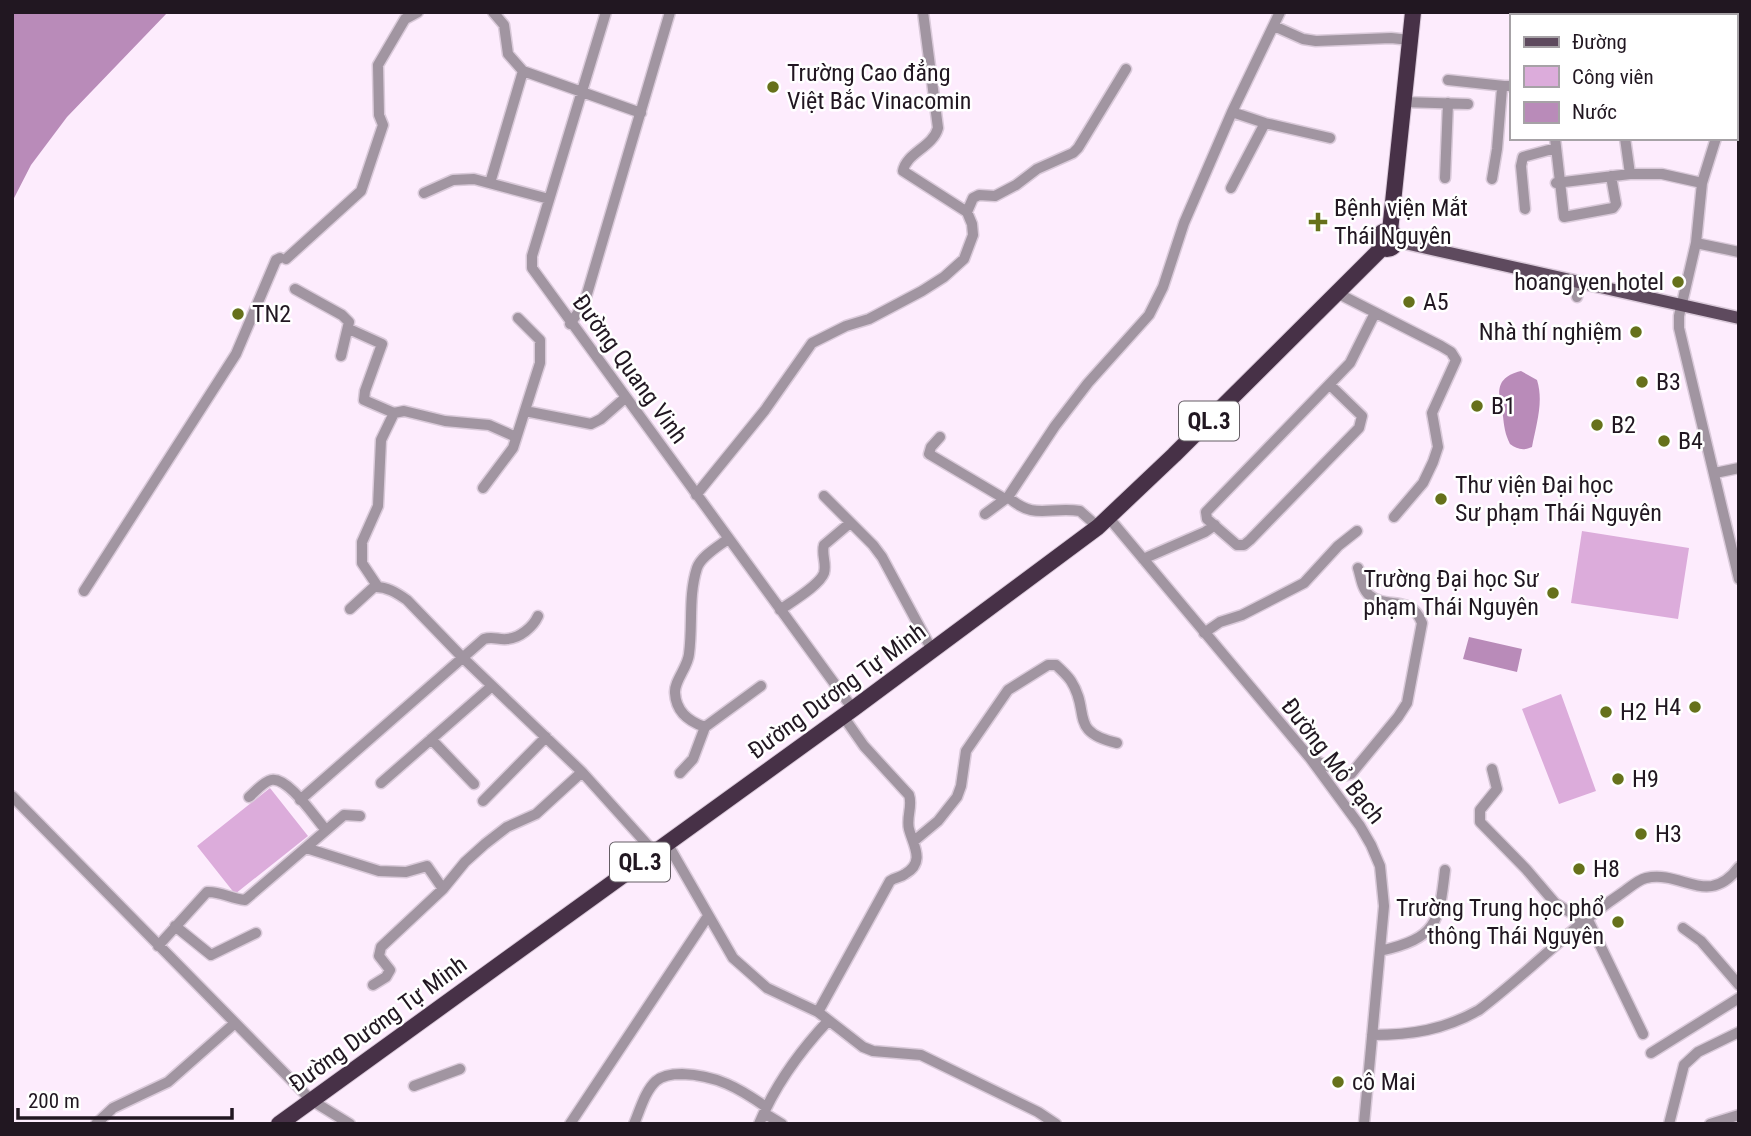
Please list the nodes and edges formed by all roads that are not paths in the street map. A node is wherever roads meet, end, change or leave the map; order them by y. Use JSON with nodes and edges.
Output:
{"nodes":[{"id":1,"x":418,"y":12,"type":"edge"},
{"id":2,"x":493,"y":12,"type":"edge"},
{"id":3,"x":606,"y":12,"type":"edge"},
{"id":4,"x":670,"y":12,"type":"edge"},
{"id":5,"x":923,"y":12,"type":"edge"},
{"id":6,"x":1280,"y":12,"type":"edge"},
{"id":7,"x":1413,"y":12,"type":"edge"},
{"id":8,"x":1274,"y":26,"type":"junction"},
{"id":9,"x":1410,"y":40,"type":"junction"},
{"id":10,"x":1126,"y":69,"type":"dead end"},
{"id":11,"x":523,"y":71,"type":"junction"},
{"id":12,"x":1448,"y":80,"type":"dead end"},
{"id":13,"x":1508,"y":86,"type":"edge"},
{"id":14,"x":581,"y":93,"type":"junction"},
{"id":15,"x":1402,"y":102,"type":"junction"},
{"id":16,"x":1448,"y":103,"type":"junction"},
{"id":17,"x":1468,"y":104,"type":"dead end"},
{"id":18,"x":1232,"y":112,"type":"junction"},
{"id":19,"x":641,"y":113,"type":"junction"},
{"id":20,"x":1265,"y":122,"type":"junction"},
{"id":21,"x":1329,"y":138,"type":"dead end"},
{"id":22,"x":1625,"y":140,"type":"edge"},
{"id":23,"x":1715,"y":140,"type":"edge"},
{"id":24,"x":1555,"y":143,"type":"edge"},
{"id":25,"x":1630,"y":174,"type":"junction"},
{"id":26,"x":1611,"y":176,"type":"junction"},
{"id":27,"x":1445,"y":178,"type":"dead end"},
{"id":28,"x":1492,"y":179,"type":"dead end"},
{"id":29,"x":490,"y":183,"type":"junction"},
{"id":30,"x":1557,"y":183,"type":"junction"},
{"id":31,"x":1702,"y":183,"type":"junction"},
{"id":32,"x":1231,"y":188,"type":"dead end"},
{"id":33,"x":424,"y":193,"type":"dead end"},
{"id":34,"x":549,"y":199,"type":"junction"},
{"id":35,"x":1525,"y":209,"type":"dead end"},
{"id":36,"x":967,"y":212,"type":"junction"},
{"id":37,"x":1389,"y":240,"type":"junction"},
{"id":38,"x":1696,"y":243,"type":"junction"},
{"id":39,"x":1739,"y":251,"type":"edge"},
{"id":40,"x":1580,"y":283,"type":"junction"},
{"id":41,"x":295,"y":289,"type":"dead end"},
{"id":42,"x":1335,"y":292,"type":"junction"},
{"id":43,"x":1577,"y":297,"type":"dead end"},
{"id":44,"x":1683,"y":306,"type":"junction"},
{"id":45,"x":1375,"y":313,"type":"junction"},
{"id":46,"x":518,"y":318,"type":"dead end"},
{"id":47,"x":1739,"y":318,"type":"edge"},
{"id":48,"x":570,"y":324,"type":"junction"},
{"id":49,"x":349,"y":329,"type":"junction"},
{"id":50,"x":341,"y":356,"type":"dead end"},
{"id":51,"x":1330,"y":385,"type":"junction"},
{"id":52,"x":625,"y":398,"type":"junction"},
{"id":53,"x":525,"y":411,"type":"junction"},
{"id":54,"x":394,"y":413,"type":"junction"},
{"id":55,"x":516,"y":437,"type":"junction"},
{"id":56,"x":940,"y":437,"type":"dead end"},
{"id":57,"x":1739,"y":468,"type":"edge"},
{"id":58,"x":1715,"y":473,"type":"junction"},
{"id":59,"x":483,"y":488,"type":"dead end"},
{"id":60,"x":696,"y":495,"type":"junction"},
{"id":61,"x":824,"y":496,"type":"dead end"},
{"id":62,"x":1006,"y":498,"type":"junction"},
{"id":63,"x":985,"y":514,"type":"dead end"},
{"id":64,"x":1394,"y":517,"type":"dead end"},
{"id":65,"x":1103,"y":522,"type":"junction"},
{"id":66,"x":850,"y":523,"type":"junction"},
{"id":67,"x":1214,"y":525,"type":"junction"},
{"id":68,"x":1357,"y":531,"type":"dead end"},
{"id":69,"x":729,"y":539,"type":"junction"},
{"id":70,"x":1143,"y":559,"type":"junction"},
{"id":71,"x":1358,"y":568,"type":"dead end"},
{"id":72,"x":1739,"y":579,"type":"edge"},
{"id":73,"x":377,"y":587,"type":"junction"},
{"id":74,"x":84,"y":591,"type":"dead end"},
{"id":75,"x":350,"y":608,"type":"dead end"},
{"id":76,"x":780,"y":610,"type":"junction"},
{"id":77,"x":538,"y":616,"type":"dead end"},
{"id":78,"x":1204,"y":633,"type":"junction"},
{"id":79,"x":932,"y":650,"type":"junction"},
{"id":80,"x":463,"y":657,"type":"junction"},
{"id":81,"x":492,"y":685,"type":"junction"},
{"id":82,"x":761,"y":686,"type":"dead end"},
{"id":83,"x":848,"y":712,"type":"junction"},
{"id":84,"x":705,"y":727,"type":"junction"},
{"id":85,"x":546,"y":737,"type":"junction"},
{"id":86,"x":431,"y":738,"type":"junction"},
{"id":87,"x":1117,"y":743,"type":"dead end"},
{"id":88,"x":1310,"y":758,"type":"junction"},
{"id":89,"x":1492,"y":769,"type":"dead end"},
{"id":90,"x":582,"y":772,"type":"junction"},
{"id":91,"x":680,"y":774,"type":"dead end"},
{"id":92,"x":381,"y":783,"type":"dead end"},
{"id":93,"x":474,"y":784,"type":"dead end"},
{"id":94,"x":12,"y":796,"type":"edge"},
{"id":95,"x":249,"y":797,"type":"dead end"},
{"id":96,"x":300,"y":800,"type":"junction"},
{"id":97,"x":483,"y":801,"type":"dead end"},
{"id":98,"x":360,"y":816,"type":"dead end"},
{"id":99,"x":326,"y":830,"type":"junction"},
{"id":100,"x":914,"y":841,"type":"junction"},
{"id":101,"x":306,"y":848,"type":"junction"},
{"id":102,"x":660,"y":848,"type":"junction"},
{"id":103,"x":1739,"y":867,"type":"edge"},
{"id":104,"x":1445,"y":870,"type":"dead end"},
{"id":105,"x":443,"y":888,"type":"junction"},
{"id":106,"x":708,"y":916,"type":"junction"},
{"id":107,"x":1586,"y":919,"type":"junction"},
{"id":108,"x":175,"y":926,"type":"junction"},
{"id":109,"x":1683,"y":928,"type":"dead end"},
{"id":110,"x":256,"y":933,"type":"dead end"},
{"id":111,"x":158,"y":946,"type":"junction"},
{"id":112,"x":1380,"y":951,"type":"junction"},
{"id":113,"x":373,"y":985,"type":"dead end"},
{"id":114,"x":1739,"y":985,"type":"edge"},
{"id":115,"x":1739,"y":998,"type":"edge"},
{"id":116,"x":818,"y":1012,"type":"junction"},
{"id":117,"x":828,"y":1021,"type":"junction"},
{"id":118,"x":235,"y":1023,"type":"junction"},
{"id":119,"x":1739,"y":1032,"type":"edge"},
{"id":120,"x":1643,"y":1034,"type":"dead end"},
{"id":121,"x":1372,"y":1035,"type":"junction"},
{"id":122,"x":1651,"y":1053,"type":"dead end"},
{"id":123,"x":460,"y":1069,"type":"dead end"},
{"id":124,"x":414,"y":1086,"type":"dead end"},
{"id":125,"x":311,"y":1100,"type":"junction"},
{"id":126,"x":765,"y":1110,"type":"junction"},
{"id":127,"x":1739,"y":1115,"type":"edge"},
{"id":128,"x":573,"y":1120,"type":"edge"},
{"id":129,"x":96,"y":1124,"type":"edge"},
{"id":130,"x":279,"y":1124,"type":"edge"},
{"id":131,"x":350,"y":1124,"type":"edge"},
{"id":132,"x":587,"y":1124,"type":"edge"},
{"id":133,"x":634,"y":1124,"type":"edge"},
{"id":134,"x":759,"y":1124,"type":"edge"},
{"id":135,"x":782,"y":1124,"type":"edge"},
{"id":136,"x":1056,"y":1124,"type":"edge"},
{"id":137,"x":1364,"y":1124,"type":"edge"},
{"id":138,"x":1669,"y":1124,"type":"edge"},
{"id":139,"x":1710,"y":1124,"type":"edge"}],
"edges":[{"from":1,"to":74,"type":"street"},
{"from":2,"to":11,"type":"street"},
{"from":3,"to":14,"type":"street","name":"Đường Quang Vinh"},
{"from":4,"to":19,"type":"street"},
{"from":5,"to":36,"type":"street"},
{"from":6,"to":8,"type":"street"},
{"from":7,"to":9,"type":"highway"},
{"from":8,"to":9,"type":"street"},
{"from":8,"to":18,"type":"street"},
{"from":9,"to":15,"type":"highway"},
{"from":10,"to":36,"type":"street"},
{"from":11,"to":14,"type":"street"},
{"from":11,"to":29,"type":"street"},
{"from":12,"to":13,"type":"street"},
{"from":13,"to":28,"type":"street"},
{"from":14,"to":19,"type":"street"},
{"from":14,"to":34,"type":"street","name":"Đường Quang Vinh"},
{"from":15,"to":16,"type":"street"},
{"from":15,"to":37,"type":"highway"},
{"from":16,"to":17,"type":"street"},
{"from":16,"to":27,"type":"street"},
{"from":18,"to":20,"type":"street"},
{"from":18,"to":62,"type":"street"},
{"from":19,"to":48,"type":"street"},
{"from":20,"to":21,"type":"street"},
{"from":20,"to":32,"type":"street"},
{"from":22,"to":25,"type":"street"},
{"from":23,"to":31,"type":"street"},
{"from":24,"to":30,"type":"street"},
{"from":24,"to":35,"type":"street"},
{"from":25,"to":26,"type":"street"},
{"from":25,"to":31,"type":"street"},
{"from":26,"to":30,"type":"street"},
{"from":26,"to":30,"type":"street"},
{"from":29,"to":33,"type":"street"},
{"from":29,"to":34,"type":"street"},
{"from":31,"to":38,"type":"street"},
{"from":34,"to":48,"type":"street","name":"Đường Quang Vinh"},
{"from":36,"to":60,"type":"street"},
{"from":37,"to":40,"type":"main road"},
{"from":37,"to":42,"type":"highway","name":"Đường Dương Tự Minh","number":"QL.3"},
{"from":38,"to":39,"type":"street"},
{"from":38,"to":44,"type":"street"},
{"from":40,"to":43,"type":"street"},
{"from":40,"to":44,"type":"main road"},
{"from":41,"to":49,"type":"street"},
{"from":42,"to":45,"type":"street"},
{"from":42,"to":65,"type":"highway","name":"Đường Dương Tự Minh","number":"QL.3"},
{"from":44,"to":47,"type":"main road"},
{"from":44,"to":58,"type":"street"},
{"from":45,"to":51,"type":"street"},
{"from":45,"to":64,"type":"street"},
{"from":46,"to":53,"type":"street"},
{"from":48,"to":52,"type":"street","name":"Đường Quang Vinh"},
{"from":49,"to":50,"type":"street"},
{"from":49,"to":54,"type":"street"},
{"from":51,"to":67,"type":"street"},
{"from":51,"to":67,"type":"street"},
{"from":52,"to":53,"type":"street"},
{"from":52,"to":60,"type":"street","name":"Đường Quang Vinh"},
{"from":53,"to":55,"type":"street"},
{"from":54,"to":55,"type":"street"},
{"from":54,"to":73,"type":"street"},
{"from":55,"to":59,"type":"street"},
{"from":56,"to":62,"type":"street","name":"Đường Mỏ Bạch"},
{"from":57,"to":58,"type":"street"},
{"from":58,"to":72,"type":"street"},
{"from":60,"to":69,"type":"street","name":"Đường Quang Vinh"},
{"from":61,"to":66,"type":"street"},
{"from":62,"to":63,"type":"street"},
{"from":62,"to":65,"type":"street","name":"Đường Mỏ Bạch"},
{"from":65,"to":70,"type":"street","name":"Đường Mỏ Bạch"},
{"from":65,"to":79,"type":"highway","name":"Đường Dương Tự Minh","number":"QL.3"},
{"from":66,"to":76,"type":"street"},
{"from":66,"to":79,"type":"street"},
{"from":67,"to":70,"type":"street"},
{"from":68,"to":78,"type":"street"},
{"from":69,"to":76,"type":"street","name":"Đường Quang Vinh"},
{"from":69,"to":84,"type":"street"},
{"from":70,"to":78,"type":"street","name":"Đường Mỏ Bạch"},
{"from":71,"to":88,"type":"street"},
{"from":73,"to":75,"type":"street"},
{"from":73,"to":80,"type":"street"},
{"from":76,"to":83,"type":"street","name":"Đường Quang Vinh"},
{"from":77,"to":80,"type":"street"},
{"from":78,"to":88,"type":"street","name":"Đường Mỏ Bạch"},
{"from":79,"to":83,"type":"highway","name":"Đường Dương Tự Minh","number":"QL.3"},
{"from":80,"to":81,"type":"street"},
{"from":80,"to":96,"type":"street"},
{"from":81,"to":85,"type":"street"},
{"from":81,"to":86,"type":"street"},
{"from":82,"to":84,"type":"street"},
{"from":83,"to":100,"type":"street","name":"Đường Quang Vinh"},
{"from":83,"to":102,"type":"highway","name":"Đường Dương Tự Minh","number":"QL.3"},
{"from":84,"to":91,"type":"street"},
{"from":85,"to":90,"type":"street"},
{"from":85,"to":97,"type":"street"},
{"from":86,"to":92,"type":"street"},
{"from":86,"to":93,"type":"street"},
{"from":87,"to":100,"type":"street"},
{"from":88,"to":112,"type":"street","name":"Đường Mỏ Bạch"},
{"from":89,"to":107,"type":"street"},
{"from":90,"to":102,"type":"street"},
{"from":90,"to":105,"type":"street"},
{"from":94,"to":111,"type":"street"},
{"from":95,"to":96,"type":"street"},
{"from":96,"to":99,"type":"street"},
{"from":98,"to":99,"type":"street"},
{"from":99,"to":101,"type":"street"},
{"from":100,"to":116,"type":"street","name":"Đường Quang Vinh"},
{"from":101,"to":105,"type":"street"},
{"from":101,"to":108,"type":"street"},
{"from":102,"to":106,"type":"street"},
{"from":102,"to":125,"type":"highway","name":"Đường Dương Tự Minh","number":"QL.3"},
{"from":103,"to":107,"type":"street"},
{"from":104,"to":112,"type":"street"},
{"from":105,"to":113,"type":"street"},
{"from":106,"to":116,"type":"street"},
{"from":106,"to":128,"type":"street"},
{"from":107,"to":120,"type":"street"},
{"from":107,"to":121,"type":"street"},
{"from":108,"to":110,"type":"street"},
{"from":108,"to":111,"type":"street"},
{"from":109,"to":114,"type":"street"},
{"from":111,"to":118,"type":"street"},
{"from":112,"to":121,"type":"street","name":"Đường Mỏ Bạch"},
{"from":115,"to":122,"type":"street"},
{"from":116,"to":117,"type":"street"},
{"from":117,"to":126,"type":"street"},
{"from":117,"to":136,"type":"street"},
{"from":118,"to":125,"type":"street"},
{"from":118,"to":129,"type":"street"},
{"from":119,"to":138,"type":"street"},
{"from":121,"to":137,"type":"street","name":"Đường Mỏ Bạch"},
{"from":123,"to":124,"type":"street"},
{"from":125,"to":130,"type":"highway","name":"Đường Dương Tự Minh","number":"QL.3"},
{"from":125,"to":131,"type":"street"},
{"from":126,"to":133,"type":"street"},
{"from":126,"to":134,"type":"street"},
{"from":126,"to":135,"type":"street"},
{"from":127,"to":139,"type":"street"},
{"from":128,"to":132,"type":"street"}]}
